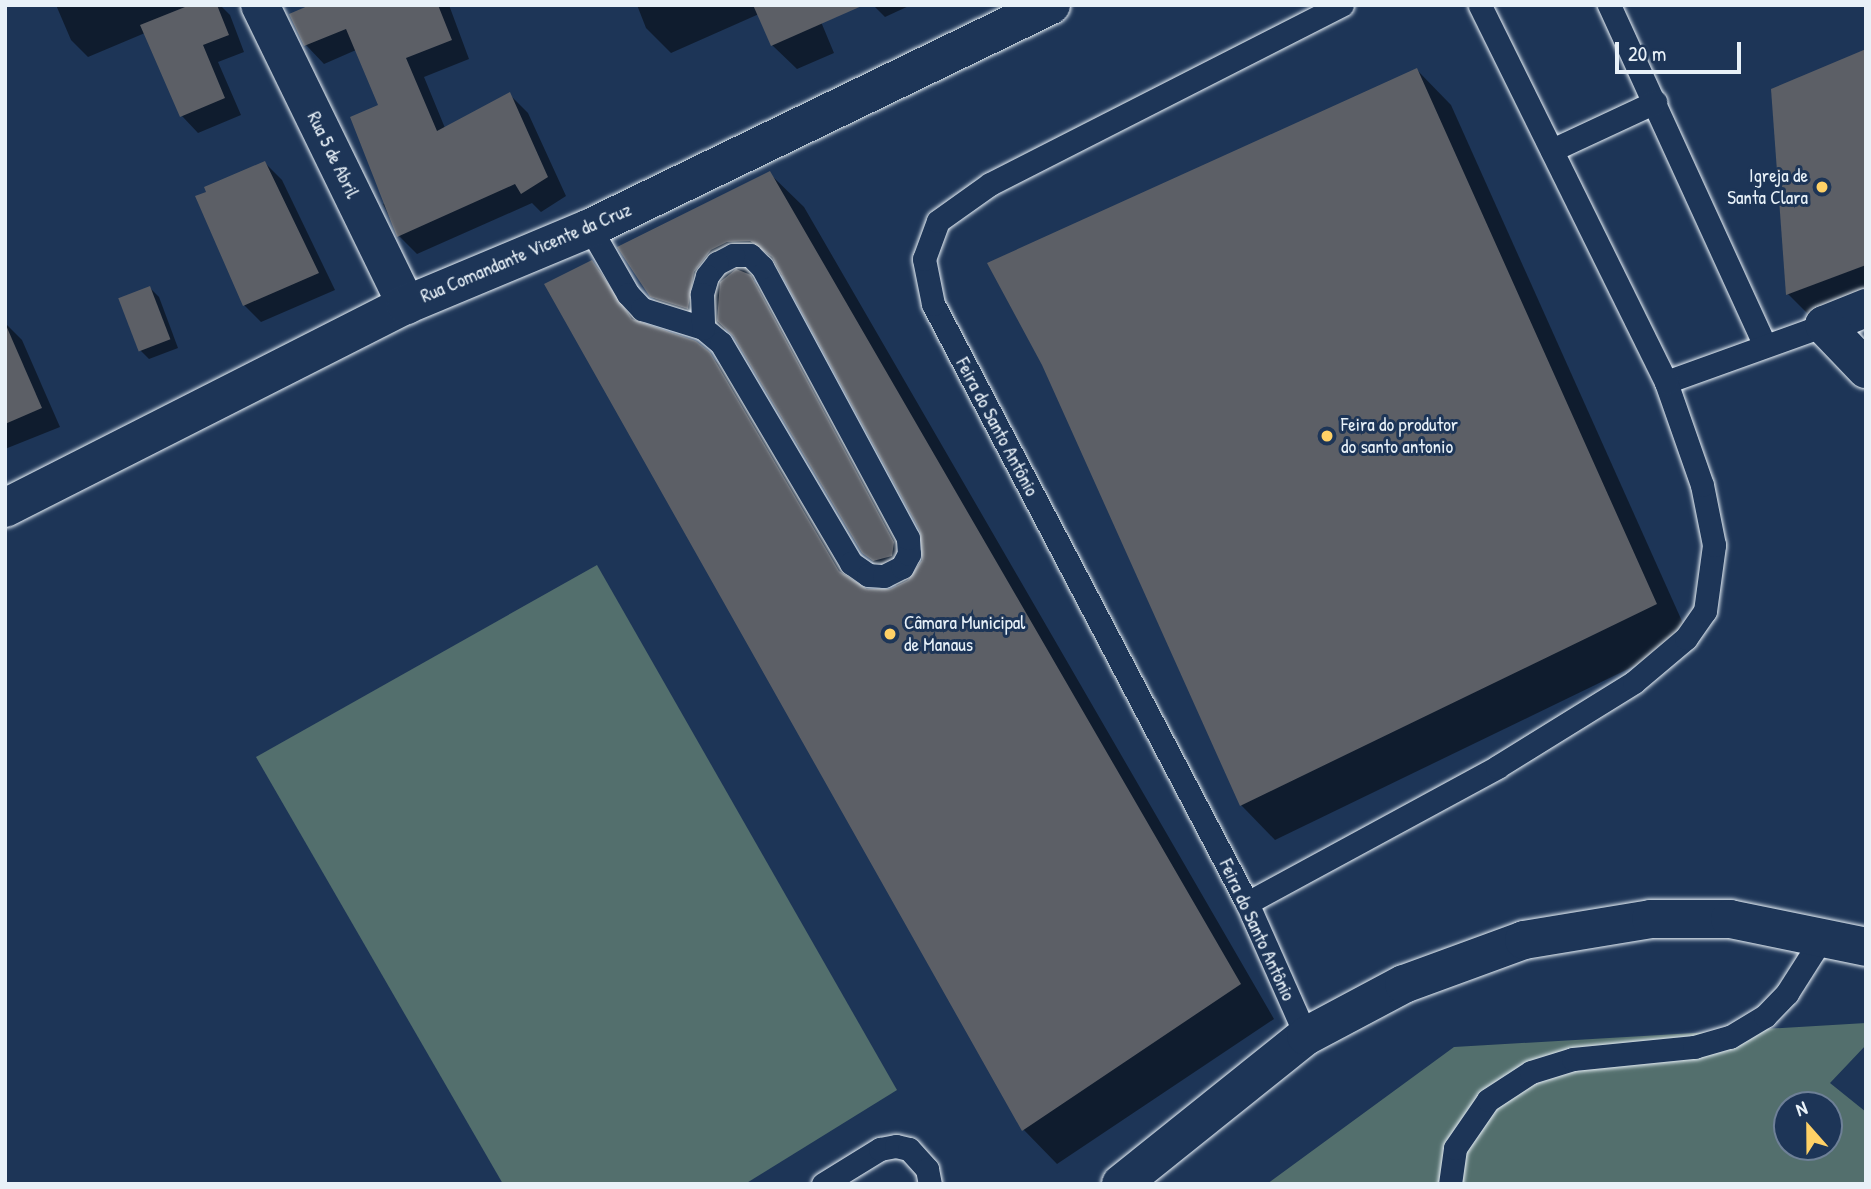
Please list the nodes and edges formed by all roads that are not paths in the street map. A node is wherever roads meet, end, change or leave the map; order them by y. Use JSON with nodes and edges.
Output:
{"nodes":[{"id":1,"x":260,"y":5,"type":"edge"},
{"id":2,"x":1051,"y":5,"type":"edge"},
{"id":3,"x":1342,"y":5,"type":"edge"},
{"id":4,"x":1480,"y":5,"type":"edge"},
{"id":5,"x":1609,"y":5,"type":"edge"},
{"id":6,"x":996,"y":17,"type":"edge"},
{"id":7,"x":1655,"y":102,"type":"junction"},
{"id":8,"x":1552,"y":150,"type":"junction"},
{"id":9,"x":590,"y":228,"type":"junction"},
{"id":10,"x":406,"y":305,"type":"junction"},
{"id":11,"x":1866,"y":308,"type":"edge"},
{"id":12,"x":1824,"y":325,"type":"junction"},
{"id":13,"x":703,"y":328,"type":"junction"},
{"id":14,"x":1764,"y":344,"type":"junction"},
{"id":15,"x":1866,"y":369,"type":"edge"},
{"id":16,"x":1666,"y":382,"type":"junction"},
{"id":17,"x":5,"y":508,"type":"edge"},
{"id":18,"x":1247,"y":903,"type":"junction"},
{"id":19,"x":1824,"y":935,"type":"junction"},
{"id":20,"x":1866,"y":947,"type":"edge"},
{"id":21,"x":1306,"y":1036,"type":"junction"},
{"id":22,"x":823,"y":1184,"type":"edge"},
{"id":23,"x":930,"y":1184,"type":"edge"},
{"id":24,"x":1121,"y":1184,"type":"edge"},
{"id":25,"x":1450,"y":1184,"type":"edge"}],
"edges":[{"from":1,"to":10,"type":"street","name":"Rua 5 de Abril"},
{"from":2,"to":6,"type":"street","name":"Rua Comandante Vicente da Cruz"},
{"from":3,"to":18,"type":"lane","name":"Feira do Santo Antônio"},
{"from":4,"to":8,"type":"lane"},
{"from":5,"to":7,"type":"lane"},
{"from":6,"to":9,"type":"street","name":"Rua Comandante Vicente da Cruz"},
{"from":7,"to":8,"type":"lane"},
{"from":7,"to":14,"type":"lane"},
{"from":8,"to":16,"type":"lane"},
{"from":9,"to":10,"type":"street","name":"Rua Comandante Vicente da Cruz"},
{"from":9,"to":13,"type":"lane"},
{"from":10,"to":17,"type":"street","name":"Rua Comandante Vicente da Cruz"},
{"from":11,"to":12,"type":"street"},
{"from":12,"to":14,"type":"lane"},
{"from":12,"to":15,"type":"street"},
{"from":13,"to":13,"type":"lane"},
{"from":14,"to":16,"type":"lane"},
{"from":16,"to":18,"type":"lane"},
{"from":18,"to":21,"type":"lane","name":"Feira do Santo Antônio"},
{"from":19,"to":20,"type":"street"},
{"from":19,"to":21,"type":"street"},
{"from":19,"to":25,"type":"lane"},
{"from":21,"to":24,"type":"street"},
{"from":22,"to":23,"type":"lane"}]}
